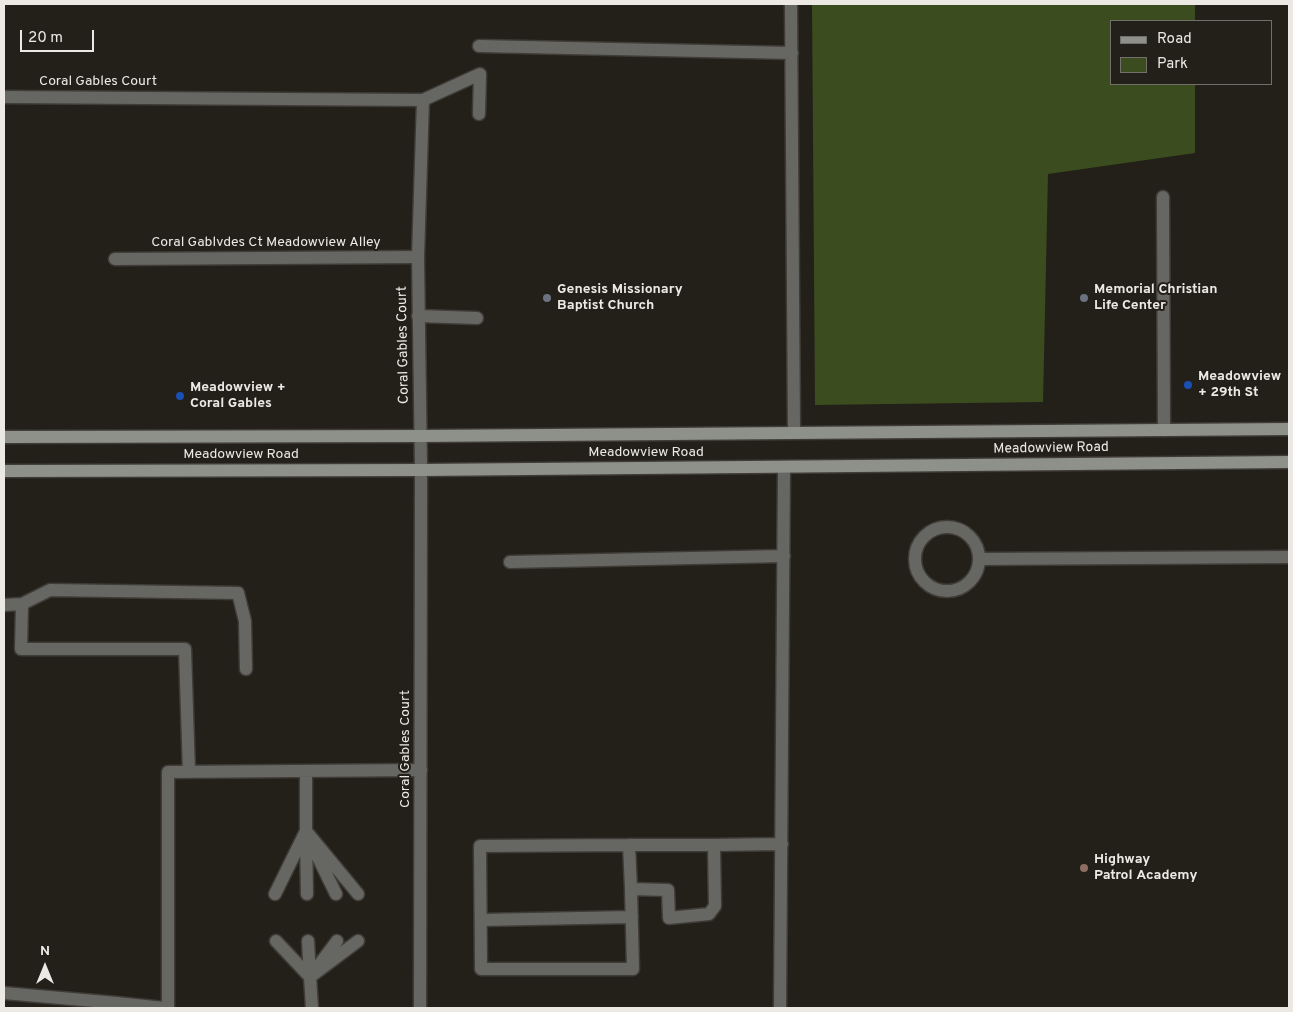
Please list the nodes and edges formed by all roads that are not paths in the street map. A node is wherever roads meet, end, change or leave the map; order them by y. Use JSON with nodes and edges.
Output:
{"nodes":[{"id":1,"x":791,"y":4,"type":"edge"},
{"id":2,"x":479,"y":46,"type":"dead end"},
{"id":3,"x":792,"y":53,"type":"junction"},
{"id":4,"x":4,"y":97,"type":"edge"},
{"id":5,"x":423,"y":100,"type":"junction"},
{"id":6,"x":479,"y":114,"type":"dead end"},
{"id":7,"x":1162,"y":198,"type":"dead end"},
{"id":8,"x":418,"y":257,"type":"junction"},
{"id":9,"x":114,"y":259,"type":"dead end"},
{"id":10,"x":418,"y":316,"type":"junction"},
{"id":11,"x":477,"y":318,"type":"dead end"},
{"id":12,"x":1289,"y":429,"type":"edge"},
{"id":13,"x":1164,"y":430,"type":"junction"},
{"id":14,"x":794,"y":432,"type":"junction"},
{"id":15,"x":4,"y":436,"type":"edge"},
{"id":16,"x":420,"y":436,"type":"junction"},
{"id":17,"x":1289,"y":462,"type":"edge"},
{"id":18,"x":784,"y":467,"type":"junction"},
{"id":19,"x":421,"y":470,"type":"junction"},
{"id":20,"x":4,"y":471,"type":"edge"},
{"id":21,"x":784,"y":556,"type":"junction"},
{"id":22,"x":1289,"y":557,"type":"edge"},
{"id":23,"x":979,"y":559,"type":"junction"},
{"id":24,"x":510,"y":562,"type":"dead end"},
{"id":25,"x":22,"y":604,"type":"junction"},
{"id":26,"x":4,"y":605,"type":"edge"},
{"id":27,"x":246,"y":669,"type":"dead end"},
{"id":28,"x":421,"y":770,"type":"junction"},
{"id":29,"x":306,"y":771,"type":"junction"},
{"id":30,"x":189,"y":772,"type":"junction"},
{"id":31,"x":306,"y":831,"type":"junction"},
{"id":32,"x":782,"y":844,"type":"junction"},
{"id":33,"x":714,"y":845,"type":"junction"},
{"id":34,"x":629,"y":846,"type":"junction"},
{"id":35,"x":631,"y":889,"type":"junction"},
{"id":36,"x":275,"y":894,"type":"dead end"},
{"id":37,"x":307,"y":894,"type":"dead end"},
{"id":38,"x":336,"y":894,"type":"dead end"},
{"id":39,"x":358,"y":894,"type":"dead end"},
{"id":40,"x":632,"y":917,"type":"junction"},
{"id":41,"x":481,"y":920,"type":"junction"},
{"id":42,"x":276,"y":941,"type":"dead end"},
{"id":43,"x":308,"y":941,"type":"dead end"},
{"id":44,"x":338,"y":941,"type":"dead end"},
{"id":45,"x":358,"y":941,"type":"dead end"},
{"id":46,"x":310,"y":977,"type":"junction"},
{"id":47,"x":4,"y":993,"type":"edge"},
{"id":48,"x":117,"y":1006,"type":"edge"},
{"id":49,"x":164,"y":1008,"type":"edge"},
{"id":50,"x":168,"y":1008,"type":"edge"},
{"id":51,"x":312,"y":1008,"type":"edge"},
{"id":52,"x":420,"y":1008,"type":"edge"},
{"id":53,"x":780,"y":1008,"type":"edge"}],
"edges":[{"from":1,"to":3,"type":"street"},
{"from":2,"to":3,"type":"street"},
{"from":3,"to":14,"type":"street"},
{"from":4,"to":5,"type":"street","name":"Coral Gables Court"},
{"from":5,"to":6,"type":"street"},
{"from":5,"to":8,"type":"street","name":"Coral Gables Court"},
{"from":7,"to":13,"type":"street"},
{"from":8,"to":9,"type":"street","name":"Coral Gablvdes Ct Meadowview Alley"},
{"from":8,"to":10,"type":"street","name":"Coral Gables Court"},
{"from":10,"to":11,"type":"street"},
{"from":10,"to":16,"type":"street","name":"Coral Gables Court"},
{"from":12,"to":13,"type":"main road","name":"Meadowview Road"},
{"from":13,"to":14,"type":"main road","name":"Meadowview Road"},
{"from":14,"to":16,"type":"main road","name":"Meadowview Road"},
{"from":15,"to":16,"type":"main road","name":"Meadowview Road"},
{"from":16,"to":19,"type":"street","name":"Coral Gables Court"},
{"from":17,"to":18,"type":"main road","name":"Meadowview Road"},
{"from":18,"to":19,"type":"main road","name":"Meadowview Road"},
{"from":18,"to":21,"type":"street"},
{"from":19,"to":20,"type":"main road","name":"Meadowview Road"},
{"from":19,"to":28,"type":"street","name":"Coral Gables Court"},
{"from":21,"to":24,"type":"street"},
{"from":21,"to":32,"type":"street"},
{"from":22,"to":23,"type":"street"},
{"from":23,"to":23,"type":"street"},
{"from":25,"to":26,"type":"street"},
{"from":25,"to":27,"type":"street"},
{"from":25,"to":30,"type":"street"},
{"from":28,"to":29,"type":"street"},
{"from":28,"to":52,"type":"street","name":"Coral Gables Court"},
{"from":29,"to":30,"type":"street"},
{"from":29,"to":31,"type":"street"},
{"from":30,"to":50,"type":"street"},
{"from":31,"to":36,"type":"street"},
{"from":31,"to":37,"type":"street"},
{"from":31,"to":38,"type":"street"},
{"from":31,"to":39,"type":"street"},
{"from":32,"to":33,"type":"street"},
{"from":32,"to":53,"type":"street"},
{"from":33,"to":34,"type":"street"},
{"from":33,"to":35,"type":"street"},
{"from":34,"to":35,"type":"street"},
{"from":34,"to":41,"type":"street"},
{"from":35,"to":40,"type":"street"},
{"from":40,"to":41,"type":"street"},
{"from":40,"to":41,"type":"street"},
{"from":42,"to":46,"type":"street"},
{"from":43,"to":46,"type":"street"},
{"from":44,"to":46,"type":"street"},
{"from":45,"to":46,"type":"street"},
{"from":46,"to":51,"type":"street"},
{"from":47,"to":48,"type":"street"},
{"from":48,"to":49,"type":"street"}]}
